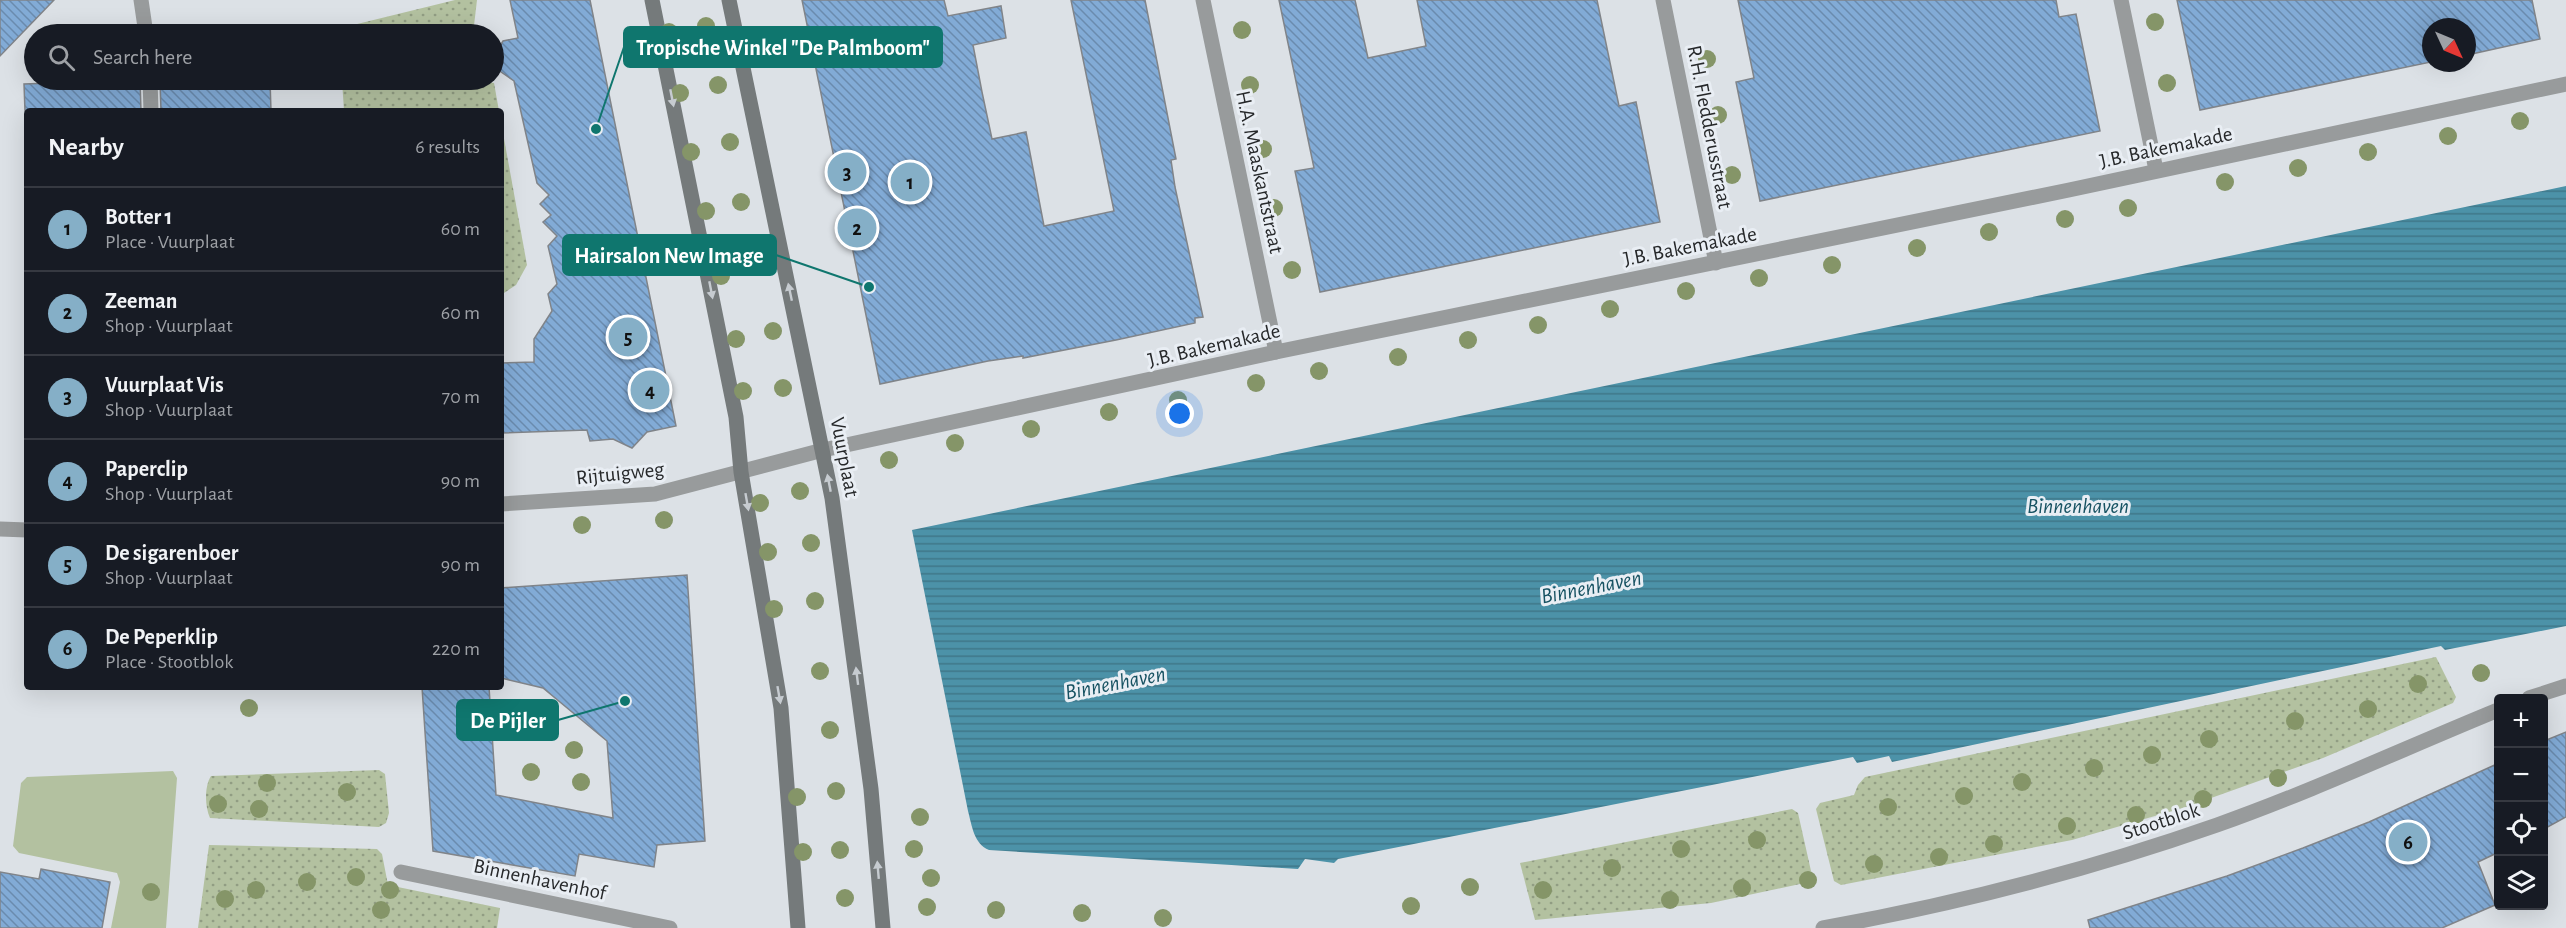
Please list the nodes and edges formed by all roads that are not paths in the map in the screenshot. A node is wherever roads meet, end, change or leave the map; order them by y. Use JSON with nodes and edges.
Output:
{"nodes":[{"id":1,"x":141,"y":0,"type":"edge"},
{"id":2,"x":652,"y":0,"type":"edge"},
{"id":3,"x":729,"y":0,"type":"edge"},
{"id":4,"x":1203,"y":0,"type":"edge"},
{"id":5,"x":1663,"y":0,"type":"edge"},
{"id":6,"x":2121,"y":0,"type":"edge"},
{"id":7,"x":145,"y":24,"type":"edge"},
{"id":8,"x":2566,"y":84,"type":"edge"},
{"id":9,"x":150,"y":90,"type":"edge"},
{"id":10,"x":151,"y":108,"type":"edge"},
{"id":11,"x":2156,"y":170,"type":"junction"},
{"id":12,"x":1716,"y":263,"type":"junction"},
{"id":13,"x":1276,"y":352,"type":"junction"},
{"id":14,"x":823,"y":450,"type":"junction"},
{"id":15,"x":741,"y":472,"type":"junction"},
{"id":16,"x":504,"y":504,"type":"edge"},
{"id":17,"x":0,"y":529,"type":"edge"},
{"id":18,"x":24,"y":530,"type":"edge"},
{"id":19,"x":2566,"y":686,"type":"edge"},
{"id":20,"x":2543,"y":694,"type":"edge"},
{"id":21,"x":2494,"y":712,"type":"edge"},
{"id":22,"x":401,"y":872,"type":"dead end"},
{"id":23,"x":670,"y":928,"type":"edge"},
{"id":24,"x":798,"y":928,"type":"edge"},
{"id":25,"x":883,"y":928,"type":"edge"},
{"id":26,"x":1823,"y":928,"type":"edge"}],
"edges":[{"from":1,"to":7,"type":"street"},
{"from":2,"to":15,"type":"street","one_way":true},
{"from":14,"to":3,"type":"street","name":"Vuurplaat","one_way":true},
{"from":4,"to":13,"type":"street","name":"H.A. Maaskantstraat"},
{"from":5,"to":12,"type":"street","name":"R.H. Fledderusstraat"},
{"from":6,"to":11,"type":"street"},
{"from":8,"to":11,"type":"street","name":"J.B. Bakemakade"},
{"from":9,"to":10,"type":"street"},
{"from":11,"to":12,"type":"street","name":"J.B. Bakemakade"},
{"from":12,"to":13,"type":"street","name":"J.B. Bakemakade"},
{"from":13,"to":14,"type":"street","name":"J.B. Bakemakade"},
{"from":14,"to":15,"type":"street","name":"J.B. Bakemakade"},
{"from":25,"to":14,"type":"street","name":"Vuurplaat","one_way":true},
{"from":15,"to":16,"type":"street","name":"Rijtuigweg"},
{"from":15,"to":24,"type":"street","one_way":true},
{"from":17,"to":18,"type":"street"},
{"from":19,"to":20,"type":"street"},
{"from":21,"to":26,"type":"street","name":"Stootblok"},
{"from":22,"to":23,"type":"street","name":"Binnenhavenhof"}]}
